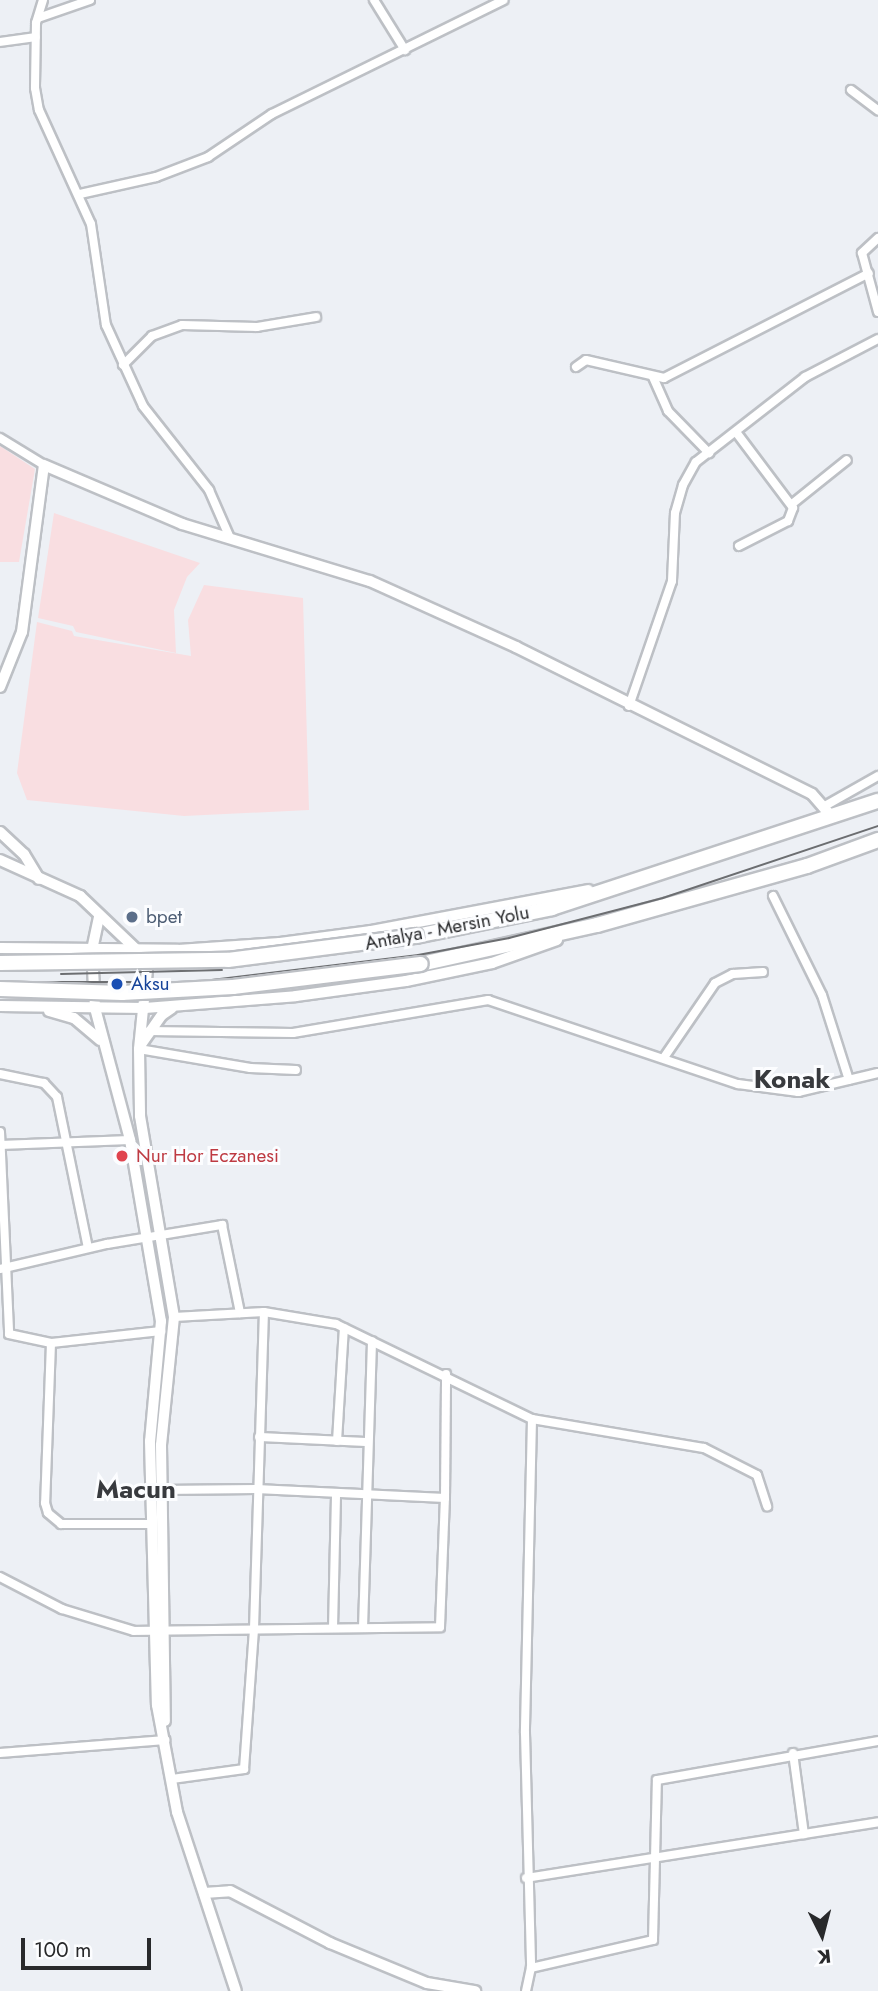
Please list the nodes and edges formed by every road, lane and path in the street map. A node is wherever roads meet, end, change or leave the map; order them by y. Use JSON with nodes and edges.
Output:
{"nodes":[{"id":1,"x":43,"y":0,"type":"edge"},
{"id":2,"x":90,"y":0,"type":"edge"},
{"id":3,"x":374,"y":0,"type":"edge"},
{"id":4,"x":505,"y":0,"type":"edge"},
{"id":5,"x":38,"y":18,"type":"junction"},
{"id":6,"x":36,"y":37,"type":"junction"},
{"id":7,"x":0,"y":42,"type":"edge"},
{"id":8,"x":405,"y":50,"type":"junction"},
{"id":9,"x":851,"y":90,"type":"dead end"},
{"id":10,"x":878,"y":110,"type":"edge"},
{"id":11,"x":80,"y":194,"type":"junction"},
{"id":12,"x":878,"y":238,"type":"edge"},
{"id":13,"x":869,"y":273,"type":"junction"},
{"id":14,"x":878,"y":312,"type":"edge"},
{"id":15,"x":316,"y":317,"type":"dead end"},
{"id":16,"x":878,"y":339,"type":"edge"},
{"id":17,"x":123,"y":365,"type":"junction"},
{"id":18,"x":576,"y":367,"type":"dead end"},
{"id":19,"x":653,"y":376,"type":"junction"},
{"id":20,"x":736,"y":432,"type":"junction"},
{"id":21,"x":0,"y":438,"type":"edge"},
{"id":22,"x":709,"y":453,"type":"junction"},
{"id":23,"x":847,"y":460,"type":"dead end"},
{"id":24,"x":44,"y":465,"type":"junction"},
{"id":25,"x":792,"y":504,"type":"junction"},
{"id":26,"x":230,"y":538,"type":"junction"},
{"id":27,"x":739,"y":546,"type":"dead end"},
{"id":28,"x":0,"y":687,"type":"edge"},
{"id":29,"x":629,"y":706,"type":"junction"},
{"id":30,"x":878,"y":776,"type":"edge"},
{"id":31,"x":878,"y":801,"type":"edge"},
{"id":32,"x":828,"y":812,"type":"junction"},
{"id":33,"x":0,"y":832,"type":"edge"},
{"id":34,"x":878,"y":840,"type":"edge"},
{"id":35,"x":0,"y":860,"type":"edge"},
{"id":36,"x":686,"y":866,"type":"junction"},
{"id":37,"x":39,"y":879,"type":"junction"},
{"id":38,"x":773,"y":896,"type":"dead end"},
{"id":39,"x":99,"y":917,"type":"junction"},
{"id":40,"x":597,"y":925,"type":"junction"},
{"id":41,"x":0,"y":948,"type":"edge"},
{"id":42,"x":92,"y":950,"type":"junction"},
{"id":43,"x":138,"y":951,"type":"junction"},
{"id":44,"x":0,"y":963,"type":"edge"},
{"id":45,"x":763,"y":972,"type":"dead end"},
{"id":46,"x":0,"y":989,"type":"edge"},
{"id":47,"x":0,"y":1006,"type":"edge"},
{"id":48,"x":33,"y":1006,"type":"junction"},
{"id":49,"x":175,"y":1006,"type":"junction"},
{"id":50,"x":94,"y":1008,"type":"junction"},
{"id":51,"x":145,"y":1008,"type":"junction"},
{"id":52,"x":149,"y":1031,"type":"junction"},
{"id":53,"x":103,"y":1043,"type":"junction"},
{"id":54,"x":139,"y":1049,"type":"junction"},
{"id":55,"x":665,"y":1056,"type":"junction"},
{"id":56,"x":296,"y":1070,"type":"dead end"},
{"id":57,"x":878,"y":1073,"type":"edge"},
{"id":58,"x":0,"y":1074,"type":"edge"},
{"id":59,"x":849,"y":1080,"type":"junction"},
{"id":60,"x":0,"y":1132,"type":"edge"},
{"id":61,"x":130,"y":1140,"type":"junction"},
{"id":62,"x":66,"y":1142,"type":"junction"},
{"id":63,"x":0,"y":1145,"type":"edge"},
{"id":64,"x":162,"y":1235,"type":"junction"},
{"id":65,"x":148,"y":1237,"type":"junction"},
{"id":66,"x":88,"y":1248,"type":"junction"},
{"id":67,"x":2,"y":1269,"type":"edge"},
{"id":68,"x":264,"y":1312,"type":"junction"},
{"id":69,"x":240,"y":1313,"type":"junction"},
{"id":70,"x":174,"y":1317,"type":"junction"},
{"id":71,"x":344,"y":1328,"type":"junction"},
{"id":72,"x":161,"y":1331,"type":"junction"},
{"id":73,"x":372,"y":1340,"type":"junction"},
{"id":74,"x":51,"y":1343,"type":"junction"},
{"id":75,"x":446,"y":1374,"type":"junction"},
{"id":76,"x":532,"y":1419,"type":"junction"},
{"id":77,"x":259,"y":1437,"type":"junction"},
{"id":78,"x":337,"y":1441,"type":"junction"},
{"id":79,"x":368,"y":1442,"type":"junction"},
{"id":80,"x":256,"y":1489,"type":"junction"},
{"id":81,"x":162,"y":1490,"type":"junction"},
{"id":82,"x":336,"y":1493,"type":"junction"},
{"id":83,"x":365,"y":1495,"type":"junction"},
{"id":84,"x":445,"y":1498,"type":"junction"},
{"id":85,"x":767,"y":1506,"type":"dead end"},
{"id":86,"x":150,"y":1524,"type":"junction"},
{"id":87,"x":0,"y":1577,"type":"edge"},
{"id":88,"x":333,"y":1628,"type":"junction"},
{"id":89,"x":363,"y":1628,"type":"junction"},
{"id":90,"x":254,"y":1629,"type":"junction"},
{"id":91,"x":154,"y":1632,"type":"junction"},
{"id":92,"x":166,"y":1632,"type":"junction"},
{"id":93,"x":165,"y":1739,"type":"junction"},
{"id":94,"x":878,"y":1741,"type":"edge"},
{"id":95,"x":0,"y":1753,"type":"edge"},
{"id":96,"x":793,"y":1753,"type":"junction"},
{"id":97,"x":172,"y":1779,"type":"junction"},
{"id":98,"x":878,"y":1822,"type":"edge"},
{"id":99,"x":804,"y":1834,"type":"junction"},
{"id":100,"x":652,"y":1858,"type":"junction"},
{"id":101,"x":526,"y":1878,"type":"junction"},
{"id":102,"x":204,"y":1893,"type":"junction"},
{"id":103,"x":531,"y":1968,"type":"junction"},
{"id":104,"x":236,"y":1991,"type":"edge"},
{"id":105,"x":475,"y":1991,"type":"edge"},
{"id":106,"x":526,"y":1991,"type":"edge"}],
"edges":[{"from":1,"to":5,"type":"street"},
{"from":2,"to":5,"type":"street"},
{"from":3,"to":8,"type":"street"},
{"from":4,"to":8,"type":"street"},
{"from":5,"to":6,"type":"street"},
{"from":6,"to":7,"type":"street"},
{"from":6,"to":11,"type":"street"},
{"from":8,"to":11,"type":"street"},
{"from":9,"to":10,"type":"street"},
{"from":11,"to":17,"type":"street"},
{"from":12,"to":13,"type":"street"},
{"from":13,"to":14,"type":"street"},
{"from":13,"to":19,"type":"street"},
{"from":15,"to":17,"type":"street"},
{"from":16,"to":20,"type":"street"},
{"from":17,"to":26,"type":"street"},
{"from":18,"to":19,"type":"street"},
{"from":19,"to":22,"type":"street"},
{"from":20,"to":22,"type":"street"},
{"from":20,"to":25,"type":"street"},
{"from":21,"to":24,"type":"street"},
{"from":22,"to":29,"type":"street"},
{"from":23,"to":25,"type":"street"},
{"from":24,"to":26,"type":"street"},
{"from":24,"to":28,"type":"street"},
{"from":25,"to":27,"type":"street"},
{"from":26,"to":29,"type":"street"},
{"from":29,"to":32,"type":"street"},
{"from":30,"to":32,"type":"street"},
{"from":31,"to":32,"type":"highway","name":"Antalya - Mersin Yolu"},
{"from":32,"to":36,"type":"highway","name":"Antalya - Mersin Yolu"},
{"from":33,"to":37,"type":"street"},
{"from":34,"to":40,"type":"highway","name":"Antalya - Mersin Yolu"},
{"from":35,"to":37,"type":"street"},
{"from":36,"to":43,"type":"street"},
{"from":36,"to":44,"type":"highway","name":"Antalya - Mersin Yolu","bridge":true},
{"from":37,"to":39,"type":"street"},
{"from":38,"to":59,"type":"street"},
{"from":39,"to":42,"type":"street"},
{"from":39,"to":43,"type":"street"},
{"from":40,"to":46,"type":"highway","name":"Antalya - Mersin Yolu","bridge":true},
{"from":40,"to":49,"type":"street"},
{"from":41,"to":42,"type":"street"},
{"from":42,"to":43,"type":"street"},
{"from":42,"to":50,"type":"street"},
{"from":43,"to":51,"type":"street"},
{"from":45,"to":55,"type":"street"},
{"from":47,"to":48,"type":"street"},
{"from":48,"to":50,"type":"street"},
{"from":48,"to":53,"type":"street"},
{"from":49,"to":51,"type":"street"},
{"from":49,"to":52,"type":"street"},
{"from":50,"to":51,"type":"street"},
{"from":50,"to":53,"type":"street"},
{"from":51,"to":54,"type":"street"},
{"from":52,"to":54,"type":"street"},
{"from":52,"to":55,"type":"street"},
{"from":53,"to":61,"type":"street"},
{"from":54,"to":56,"type":"street"},
{"from":54,"to":64,"type":"street"},
{"from":55,"to":59,"type":"street"},
{"from":57,"to":59,"type":"street"},
{"from":58,"to":62,"type":"street"},
{"from":60,"to":63,"type":"street"},
{"from":61,"to":62,"type":"street"},
{"from":61,"to":65,"type":"street"},
{"from":62,"to":63,"type":"street"},
{"from":62,"to":66,"type":"street"},
{"from":63,"to":67,"type":"street"},
{"from":64,"to":65,"type":"street"},
{"from":64,"to":69,"type":"street"},
{"from":64,"to":70,"type":"street"},
{"from":65,"to":66,"type":"street"},
{"from":65,"to":72,"type":"street"},
{"from":66,"to":67,"type":"street"},
{"from":67,"to":74,"type":"street"},
{"from":68,"to":69,"type":"street"},
{"from":68,"to":71,"type":"street"},
{"from":68,"to":77,"type":"street"},
{"from":69,"to":70,"type":"street"},
{"from":70,"to":81,"type":"street"},
{"from":71,"to":73,"type":"street"},
{"from":71,"to":78,"type":"street"},
{"from":72,"to":74,"type":"street"},
{"from":72,"to":86,"type":"street"},
{"from":73,"to":75,"type":"street"},
{"from":73,"to":79,"type":"street"},
{"from":74,"to":86,"type":"street"},
{"from":75,"to":76,"type":"street"},
{"from":75,"to":84,"type":"street"},
{"from":76,"to":85,"type":"street"},
{"from":76,"to":101,"type":"street"},
{"from":77,"to":78,"type":"street"},
{"from":77,"to":80,"type":"street"},
{"from":78,"to":79,"type":"street"},
{"from":79,"to":83,"type":"street"},
{"from":80,"to":81,"type":"street"},
{"from":80,"to":82,"type":"street"},
{"from":80,"to":90,"type":"street"},
{"from":81,"to":92,"type":"street"},
{"from":82,"to":83,"type":"street"},
{"from":82,"to":88,"type":"street"},
{"from":83,"to":84,"type":"street"},
{"from":83,"to":89,"type":"street"},
{"from":84,"to":89,"type":"street"},
{"from":86,"to":91,"type":"street"},
{"from":87,"to":91,"type":"street"},
{"from":88,"to":89,"type":"street"},
{"from":88,"to":90,"type":"street"},
{"from":90,"to":92,"type":"street"},
{"from":90,"to":97,"type":"street"},
{"from":91,"to":92,"type":"street"},
{"from":91,"to":93,"type":"street"},
{"from":92,"to":93,"type":"street"},
{"from":93,"to":95,"type":"street"},
{"from":93,"to":97,"type":"street"},
{"from":94,"to":96,"type":"street"},
{"from":96,"to":99,"type":"street"},
{"from":96,"to":100,"type":"street"},
{"from":97,"to":102,"type":"street"},
{"from":98,"to":99,"type":"street"},
{"from":99,"to":100,"type":"street"},
{"from":100,"to":101,"type":"street"},
{"from":100,"to":103,"type":"street"},
{"from":101,"to":103,"type":"street"},
{"from":102,"to":104,"type":"street"},
{"from":102,"to":105,"type":"street"},
{"from":103,"to":106,"type":"street"}]}
